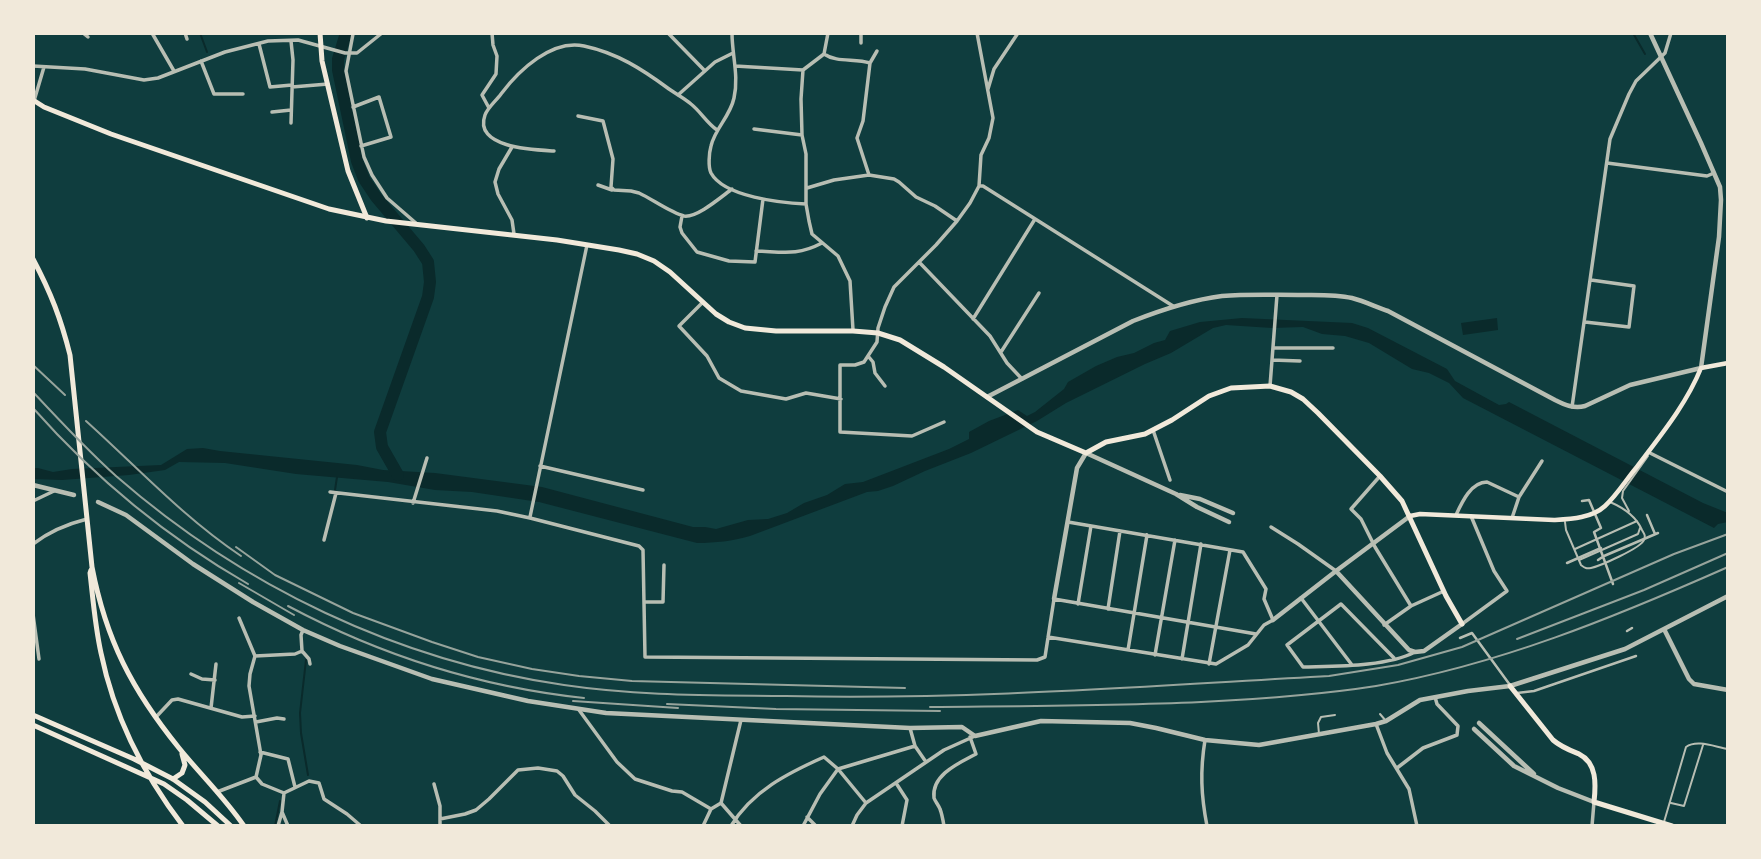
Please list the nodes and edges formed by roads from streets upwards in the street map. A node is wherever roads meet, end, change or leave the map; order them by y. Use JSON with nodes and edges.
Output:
{"nodes":[{"id":1,"x":83,"y":33,"type":"edge"},
{"id":2,"x":152,"y":33,"type":"edge"},
{"id":3,"x":320,"y":33,"type":"edge"},
{"id":4,"x":382,"y":33,"type":"edge"},
{"id":5,"x":492,"y":33,"type":"edge"},
{"id":6,"x":732,"y":33,"type":"edge"},
{"id":7,"x":828,"y":33,"type":"edge"},
{"id":8,"x":861,"y":33,"type":"edge"},
{"id":9,"x":978,"y":33,"type":"edge"},
{"id":10,"x":1018,"y":33,"type":"edge"},
{"id":11,"x":1650,"y":33,"type":"edge"},
{"id":12,"x":1671,"y":33,"type":"edge"},
{"id":13,"x":353,"y":34,"type":"edge"},
{"id":14,"x":670,"y":34,"type":"edge"},
{"id":15,"x":88,"y":37,"type":"dead end"},
{"id":16,"x":291,"y":40,"type":"junction"},
{"id":17,"x":861,"y":43,"type":"dead end"},
{"id":18,"x":258,"y":44,"type":"junction"},
{"id":19,"x":320,"y":46,"type":"junction"},
{"id":20,"x":877,"y":51,"type":"dead end"},
{"id":21,"x":347,"y":53,"type":"junction"},
{"id":22,"x":733,"y":53,"type":"junction"},
{"id":23,"x":824,"y":54,"type":"junction"},
{"id":24,"x":1660,"y":57,"type":"junction"},
{"id":25,"x":201,"y":60,"type":"junction"},
{"id":26,"x":870,"y":63,"type":"junction"},
{"id":27,"x":33,"y":65,"type":"edge"},
{"id":28,"x":735,"y":66,"type":"junction"},
{"id":29,"x":44,"y":67,"type":"junction"},
{"id":30,"x":803,"y":70,"type":"junction"},
{"id":31,"x":174,"y":71,"type":"junction"},
{"id":32,"x":705,"y":71,"type":"junction"},
{"id":33,"x":328,"y":84,"type":"junction"},
{"id":34,"x":292,"y":86,"type":"junction"},
{"id":35,"x":987,"y":90,"type":"junction"},
{"id":36,"x":243,"y":94,"type":"dead end"},
{"id":37,"x":678,"y":95,"type":"junction"},
{"id":38,"x":33,"y":101,"type":"edge"},
{"id":39,"x":353,"y":107,"type":"junction"},
{"id":40,"x":489,"y":108,"type":"junction"},
{"id":41,"x":291,"y":110,"type":"junction"},
{"id":42,"x":272,"y":112,"type":"dead end"},
{"id":43,"x":578,"y":116,"type":"dead end"},
{"id":44,"x":291,"y":123,"type":"dead end"},
{"id":45,"x":754,"y":129,"type":"dead end"},
{"id":46,"x":717,"y":130,"type":"junction"},
{"id":47,"x":802,"y":135,"type":"junction"},
{"id":48,"x":361,"y":146,"type":"junction"},
{"id":49,"x":512,"y":147,"type":"junction"},
{"id":50,"x":554,"y":151,"type":"dead end"},
{"id":51,"x":1607,"y":163,"type":"junction"},
{"id":52,"x":1714,"y":173,"type":"junction"},
{"id":53,"x":869,"y":175,"type":"junction"},
{"id":54,"x":1726,"y":184,"type":"edge"},
{"id":55,"x":598,"y":185,"type":"dead end"},
{"id":56,"x":979,"y":186,"type":"junction"},
{"id":57,"x":1720,"y":187,"type":"junction"},
{"id":58,"x":807,"y":188,"type":"junction"},
{"id":59,"x":614,"y":190,"type":"junction"},
{"id":60,"x":732,"y":190,"type":"junction"},
{"id":61,"x":764,"y":199,"type":"junction"},
{"id":62,"x":806,"y":204,"type":"junction"},
{"id":63,"x":682,"y":216,"type":"junction"},
{"id":64,"x":367,"y":218,"type":"junction"},
{"id":65,"x":1035,"y":219,"type":"junction"},
{"id":66,"x":957,"y":221,"type":"junction"},
{"id":67,"x":419,"y":225,"type":"junction"},
{"id":68,"x":514,"y":235,"type":"junction"},
{"id":69,"x":822,"y":243,"type":"junction"},
{"id":70,"x":587,"y":245,"type":"junction"},
{"id":71,"x":756,"y":251,"type":"junction"},
{"id":72,"x":33,"y":259,"type":"edge"},
{"id":73,"x":919,"y":262,"type":"junction"},
{"id":74,"x":1591,"y":280,"type":"junction"},
{"id":75,"x":1039,"y":293,"type":"dead end"},
{"id":76,"x":1277,"y":295,"type":"junction"},
{"id":77,"x":703,"y":302,"type":"junction"},
{"id":78,"x":1173,"y":306,"type":"junction"},
{"id":79,"x":973,"y":319,"type":"junction"},
{"id":80,"x":1585,"y":321,"type":"junction"},
{"id":81,"x":853,"y":331,"type":"junction"},
{"id":82,"x":878,"y":333,"type":"junction"},
{"id":83,"x":1274,"y":346,"type":"junction"},
{"id":84,"x":1334,"y":348,"type":"dead end"},
{"id":85,"x":1001,"y":352,"type":"junction"},
{"id":86,"x":868,"y":356,"type":"junction"},
{"id":87,"x":1272,"y":360,"type":"junction"},
{"id":88,"x":1300,"y":361,"type":"dead end"},
{"id":89,"x":1728,"y":363,"type":"edge"},
{"id":90,"x":1701,"y":368,"type":"junction"},
{"id":91,"x":1022,"y":379,"type":"junction"},
{"id":92,"x":885,"y":386,"type":"dead end"},
{"id":93,"x":1270,"y":386,"type":"junction"},
{"id":94,"x":987,"y":397,"type":"junction"},
{"id":95,"x":841,"y":399,"type":"junction"},
{"id":96,"x":1572,"y":407,"type":"junction"},
{"id":97,"x":944,"y":422,"type":"dead end"},
{"id":98,"x":1153,"y":430,"type":"junction"},
{"id":99,"x":1086,"y":453,"type":"junction"},
{"id":100,"x":1648,"y":453,"type":"junction"},
{"id":101,"x":426,"y":458,"type":"dead end"},
{"id":102,"x":1542,"y":461,"type":"dead end"},
{"id":103,"x":540,"y":466,"type":"junction"},
{"id":104,"x":1380,"y":475,"type":"junction"},
{"id":105,"x":1170,"y":480,"type":"dead end"},
{"id":106,"x":33,"y":485,"type":"edge"},
{"id":107,"x":56,"y":490,"type":"junction"},
{"id":108,"x":643,"y":490,"type":"dead end"},
{"id":109,"x":1728,"y":492,"type":"edge"},
{"id":110,"x":1176,"y":494,"type":"junction"},
{"id":111,"x":74,"y":495,"type":"dead end"},
{"id":112,"x":1519,"y":497,"type":"junction"},
{"id":113,"x":33,"y":501,"type":"edge"},
{"id":114,"x":1582,"y":501,"type":"dead end"},
{"id":115,"x":98,"y":502,"type":"dead end"},
{"id":116,"x":413,"y":503,"type":"junction"},
{"id":117,"x":1233,"y":513,"type":"dead end"},
{"id":118,"x":1456,"y":515,"type":"junction"},
{"id":119,"x":1647,"y":515,"type":"dead end"},
{"id":120,"x":87,"y":516,"type":"junction"},
{"id":121,"x":1410,"y":516,"type":"junction"},
{"id":122,"x":1471,"y":516,"type":"junction"},
{"id":123,"x":530,"y":518,"type":"junction"},
{"id":124,"x":1512,"y":518,"type":"junction"},
{"id":125,"x":1068,"y":522,"type":"junction"},
{"id":126,"x":1229,"y":522,"type":"dead end"},
{"id":127,"x":1091,"y":526,"type":"junction"},
{"id":128,"x":1271,"y":527,"type":"dead end"},
{"id":129,"x":1121,"y":531,"type":"junction"},
{"id":130,"x":1147,"y":535,"type":"junction"},
{"id":131,"x":324,"y":540,"type":"dead end"},
{"id":132,"x":1175,"y":540,"type":"junction"},
{"id":133,"x":1373,"y":543,"type":"junction"},
{"id":134,"x":33,"y":544,"type":"edge"},
{"id":135,"x":1202,"y":544,"type":"junction"},
{"id":136,"x":1601,"y":548,"type":"junction"},
{"id":137,"x":1230,"y":550,"type":"junction"},
{"id":138,"x":1604,"y":556,"type":"junction"},
{"id":139,"x":1598,"y":560,"type":"dead end"},
{"id":140,"x":1567,"y":563,"type":"dead end"},
{"id":141,"x":664,"y":565,"type":"dead end"},
{"id":142,"x":92,"y":566,"type":"junction"},
{"id":143,"x":1336,"y":571,"type":"junction"},
{"id":144,"x":1613,"y":584,"type":"dead end"},
{"id":145,"x":1444,"y":591,"type":"junction"},
{"id":146,"x":1728,"y":596,"type":"edge"},
{"id":147,"x":1301,"y":598,"type":"junction"},
{"id":148,"x":1054,"y":600,"type":"junction"},
{"id":149,"x":644,"y":602,"type":"junction"},
{"id":150,"x":1078,"y":604,"type":"junction"},
{"id":151,"x":1411,"y":606,"type":"junction"},
{"id":152,"x":1108,"y":609,"type":"junction"},
{"id":153,"x":1134,"y":613,"type":"junction"},
{"id":154,"x":33,"y":614,"type":"edge"},
{"id":155,"x":239,"y":618,"type":"dead end"},
{"id":156,"x":1161,"y":618,"type":"junction"},
{"id":157,"x":1273,"y":621,"type":"junction"},
{"id":158,"x":1318,"y":621,"type":"junction"},
{"id":159,"x":1188,"y":622,"type":"junction"},
{"id":160,"x":1462,"y":624,"type":"junction"},
{"id":161,"x":1384,"y":625,"type":"junction"},
{"id":162,"x":1216,"y":627,"type":"junction"},
{"id":163,"x":1632,"y":628,"type":"dead end"},
{"id":164,"x":1664,"y":629,"type":"junction"},
{"id":165,"x":303,"y":630,"type":"junction"},
{"id":166,"x":1626,"y":631,"type":"dead end"},
{"id":167,"x":1256,"y":634,"type":"junction"},
{"id":168,"x":1048,"y":637,"type":"junction"},
{"id":169,"x":1460,"y":638,"type":"dead end"},
{"id":170,"x":112,"y":641,"type":"junction"},
{"id":171,"x":99,"y":644,"type":"junction"},
{"id":172,"x":1128,"y":650,"type":"junction"},
{"id":173,"x":302,"y":651,"type":"junction"},
{"id":174,"x":1415,"y":652,"type":"junction"},
{"id":175,"x":1155,"y":655,"type":"junction"},
{"id":176,"x":255,"y":656,"type":"junction"},
{"id":177,"x":1636,"y":656,"type":"dead end"},
{"id":178,"x":39,"y":659,"type":"dead end"},
{"id":179,"x":1182,"y":659,"type":"junction"},
{"id":180,"x":1394,"y":659,"type":"junction"},
{"id":181,"x":216,"y":664,"type":"dead end"},
{"id":182,"x":310,"y":664,"type":"dead end"},
{"id":183,"x":1209,"y":664,"type":"junction"},
{"id":184,"x":1352,"y":665,"type":"junction"},
{"id":185,"x":191,"y":674,"type":"dead end"},
{"id":186,"x":215,"y":680,"type":"junction"},
{"id":187,"x":1510,"y":686,"type":"junction"},
{"id":188,"x":1728,"y":690,"type":"edge"},
{"id":189,"x":1435,"y":697,"type":"junction"},
{"id":190,"x":211,"y":708,"type":"junction"},
{"id":191,"x":579,"y":710,"type":"junction"},
{"id":192,"x":33,"y":715,"type":"edge"},
{"id":193,"x":156,"y":718,"type":"junction"},
{"id":194,"x":255,"y":719,"type":"junction"},
{"id":195,"x":284,"y":719,"type":"dead end"},
{"id":196,"x":741,"y":720,"type":"junction"},
{"id":197,"x":1479,"y":723,"type":"dead end"},
{"id":198,"x":1376,"y":724,"type":"junction"},
{"id":199,"x":33,"y":725,"type":"edge"},
{"id":200,"x":910,"y":728,"type":"junction"},
{"id":201,"x":1474,"y":729,"type":"dead end"},
{"id":202,"x":973,"y":736,"type":"junction"},
{"id":203,"x":1205,"y":740,"type":"junction"},
{"id":204,"x":915,"y":746,"type":"junction"},
{"id":205,"x":179,"y":748,"type":"junction"},
{"id":206,"x":260,"y":752,"type":"junction"},
{"id":207,"x":926,"y":762,"type":"junction"},
{"id":208,"x":1397,"y":768,"type":"junction"},
{"id":209,"x":838,"y":769,"type":"junction"},
{"id":210,"x":201,"y":772,"type":"junction"},
{"id":211,"x":182,"y":773,"type":"junction"},
{"id":212,"x":256,"y":777,"type":"junction"},
{"id":213,"x":1537,"y":778,"type":"junction"},
{"id":214,"x":173,"y":779,"type":"junction"},
{"id":215,"x":433,"y":783,"type":"dead end"},
{"id":216,"x":895,"y":783,"type":"junction"},
{"id":217,"x":295,"y":787,"type":"junction"},
{"id":218,"x":217,"y":792,"type":"junction"},
{"id":219,"x":284,"y":793,"type":"junction"},
{"id":220,"x":1594,"y":802,"type":"junction"},
{"id":221,"x":720,"y":803,"type":"junction"},
{"id":222,"x":866,"y":803,"type":"junction"},
{"id":223,"x":711,"y":809,"type":"junction"},
{"id":224,"x":282,"y":812,"type":"junction"},
{"id":225,"x":807,"y":817,"type":"junction"},
{"id":226,"x":440,"y":819,"type":"junction"},
{"id":227,"x":735,"y":819,"type":"junction"},
{"id":228,"x":183,"y":826,"type":"edge"},
{"id":229,"x":218,"y":826,"type":"edge"},
{"id":230,"x":231,"y":826,"type":"edge"},
{"id":231,"x":244,"y":826,"type":"edge"},
{"id":232,"x":278,"y":826,"type":"edge"},
{"id":233,"x":288,"y":826,"type":"edge"},
{"id":234,"x":362,"y":826,"type":"edge"},
{"id":235,"x":440,"y":826,"type":"edge"},
{"id":236,"x":610,"y":826,"type":"edge"},
{"id":237,"x":703,"y":826,"type":"edge"},
{"id":238,"x":730,"y":826,"type":"edge"},
{"id":239,"x":741,"y":826,"type":"edge"},
{"id":240,"x":803,"y":826,"type":"edge"},
{"id":241,"x":816,"y":826,"type":"edge"},
{"id":242,"x":852,"y":826,"type":"edge"},
{"id":243,"x":902,"y":826,"type":"edge"},
{"id":244,"x":944,"y":826,"type":"edge"},
{"id":245,"x":1207,"y":826,"type":"edge"},
{"id":246,"x":1417,"y":826,"type":"edge"},
{"id":247,"x":1592,"y":826,"type":"edge"},
{"id":248,"x":1672,"y":826,"type":"edge"}],
"edges":[{"from":1,"to":15,"type":"street"},
{"from":2,"to":31,"type":"street"},
{"from":3,"to":19,"type":"main road"},
{"from":4,"to":21,"type":"street"},
{"from":5,"to":40,"type":"street"},
{"from":6,"to":22,"type":"street"},
{"from":7,"to":23,"type":"street"},
{"from":8,"to":17,"type":"street"},
{"from":9,"to":35,"type":"street"},
{"from":10,"to":35,"type":"street"},
{"from":11,"to":24,"type":"street"},
{"from":12,"to":24,"type":"street"},
{"from":13,"to":21,"type":"street"},
{"from":14,"to":32,"type":"street"},
{"from":16,"to":18,"type":"street"},
{"from":16,"to":19,"type":"street"},
{"from":16,"to":34,"type":"street"},
{"from":18,"to":25,"type":"street"},
{"from":18,"to":34,"type":"street"},
{"from":19,"to":21,"type":"street"},
{"from":19,"to":33,"type":"main road"},
{"from":20,"to":26,"type":"street"},
{"from":21,"to":39,"type":"street"},
{"from":22,"to":28,"type":"street"},
{"from":22,"to":32,"type":"street"},
{"from":23,"to":26,"type":"street"},
{"from":23,"to":30,"type":"street"},
{"from":24,"to":51,"type":"street"},
{"from":24,"to":52,"type":"street"},
{"from":25,"to":31,"type":"street"},
{"from":25,"to":36,"type":"street"},
{"from":26,"to":53,"type":"street"},
{"from":27,"to":29,"type":"street"},
{"from":28,"to":30,"type":"street"},
{"from":28,"to":46,"type":"street"},
{"from":29,"to":31,"type":"street"},
{"from":29,"to":38,"type":"street"},
{"from":30,"to":47,"type":"street"},
{"from":32,"to":37,"type":"street"},
{"from":33,"to":34,"type":"street"},
{"from":33,"to":64,"type":"main road"},
{"from":34,"to":41,"type":"street"},
{"from":35,"to":56,"type":"street"},
{"from":37,"to":40,"type":"street"},
{"from":37,"to":46,"type":"street"},
{"from":38,"to":64,"type":"main road"},
{"from":39,"to":48,"type":"street"},
{"from":39,"to":48,"type":"street"},
{"from":40,"to":49,"type":"street"},
{"from":41,"to":42,"type":"street"},
{"from":41,"to":44,"type":"street"},
{"from":43,"to":59,"type":"street"},
{"from":45,"to":47,"type":"street"},
{"from":46,"to":60,"type":"street"},
{"from":47,"to":58,"type":"street"},
{"from":48,"to":67,"type":"street"},
{"from":49,"to":50,"type":"street"},
{"from":49,"to":68,"type":"street"},
{"from":51,"to":52,"type":"street"},
{"from":51,"to":74,"type":"street"},
{"from":52,"to":57,"type":"street"},
{"from":53,"to":58,"type":"street"},
{"from":53,"to":66,"type":"street"},
{"from":54,"to":57,"type":"street"},
{"from":55,"to":59,"type":"street"},
{"from":56,"to":65,"type":"street"},
{"from":56,"to":66,"type":"street"},
{"from":57,"to":90,"type":"street"},
{"from":58,"to":62,"type":"street"},
{"from":59,"to":63,"type":"street"},
{"from":60,"to":61,"type":"street"},
{"from":60,"to":63,"type":"street"},
{"from":61,"to":62,"type":"street"},
{"from":61,"to":71,"type":"street"},
{"from":62,"to":69,"type":"street"},
{"from":63,"to":71,"type":"street"},
{"from":64,"to":67,"type":"main road"},
{"from":65,"to":78,"type":"street"},
{"from":65,"to":79,"type":"street"},
{"from":66,"to":73,"type":"street"},
{"from":67,"to":68,"type":"main road"},
{"from":68,"to":70,"type":"main road"},
{"from":69,"to":71,"type":"street"},
{"from":69,"to":81,"type":"street"},
{"from":70,"to":77,"type":"main road"},
{"from":70,"to":103,"type":"street"},
{"from":72,"to":120,"type":"main road"},
{"from":73,"to":79,"type":"street"},
{"from":73,"to":82,"type":"street"},
{"from":74,"to":80,"type":"street"},
{"from":74,"to":80,"type":"street"},
{"from":75,"to":85,"type":"street"},
{"from":76,"to":78,"type":"street"},
{"from":76,"to":83,"type":"street"},
{"from":76,"to":96,"type":"street"},
{"from":77,"to":81,"type":"main road"},
{"from":77,"to":95,"type":"street"},
{"from":78,"to":91,"type":"street"},
{"from":79,"to":85,"type":"street"},
{"from":80,"to":96,"type":"street"},
{"from":81,"to":82,"type":"main road"},
{"from":82,"to":86,"type":"street"},
{"from":82,"to":94,"type":"main road"},
{"from":83,"to":84,"type":"street"},
{"from":83,"to":87,"type":"street"},
{"from":85,"to":91,"type":"street"},
{"from":86,"to":92,"type":"street"},
{"from":86,"to":95,"type":"street"},
{"from":87,"to":88,"type":"street"},
{"from":87,"to":93,"type":"street"},
{"from":89,"to":90,"type":"main road"},
{"from":90,"to":96,"type":"street"},
{"from":90,"to":100,"type":"main road"},
{"from":91,"to":94,"type":"street"},
{"from":93,"to":98,"type":"main road"},
{"from":93,"to":104,"type":"main road"},
{"from":94,"to":99,"type":"main road"},
{"from":95,"to":97,"type":"street"},
{"from":98,"to":99,"type":"main road"},
{"from":98,"to":105,"type":"street"},
{"from":99,"to":110,"type":"street"},
{"from":99,"to":125,"type":"street"},
{"from":100,"to":109,"type":"street"},
{"from":100,"to":124,"type":"main road"},
{"from":101,"to":116,"type":"street"},
{"from":102,"to":112,"type":"street"},
{"from":103,"to":108,"type":"street"},
{"from":103,"to":123,"type":"street"},
{"from":104,"to":121,"type":"main road"},
{"from":104,"to":133,"type":"street"},
{"from":106,"to":107,"type":"street"},
{"from":107,"to":111,"type":"street"},
{"from":107,"to":113,"type":"street"},
{"from":110,"to":117,"type":"street"},
{"from":110,"to":126,"type":"street"},
{"from":112,"to":118,"type":"street"},
{"from":112,"to":124,"type":"street"},
{"from":114,"to":136,"type":"street"},
{"from":115,"to":165,"type":"street"},
{"from":116,"to":123,"type":"street"},
{"from":116,"to":131,"type":"street"},
{"from":118,"to":121,"type":"main road"},
{"from":118,"to":122,"type":"main road"},
{"from":119,"to":138,"type":"street"},
{"from":120,"to":134,"type":"street"},
{"from":120,"to":142,"type":"main road"},
{"from":121,"to":133,"type":"street"},
{"from":121,"to":145,"type":"main road"},
{"from":122,"to":124,"type":"main road"},
{"from":122,"to":160,"type":"street"},
{"from":123,"to":149,"type":"street"},
{"from":125,"to":127,"type":"street"},
{"from":125,"to":148,"type":"street"},
{"from":127,"to":129,"type":"street"},
{"from":127,"to":150,"type":"street"},
{"from":128,"to":143,"type":"street"},
{"from":129,"to":130,"type":"street"},
{"from":129,"to":152,"type":"street"},
{"from":130,"to":132,"type":"street"},
{"from":130,"to":153,"type":"street"},
{"from":132,"to":135,"type":"street"},
{"from":132,"to":156,"type":"street"},
{"from":133,"to":143,"type":"street"},
{"from":133,"to":151,"type":"street"},
{"from":135,"to":137,"type":"street"},
{"from":135,"to":159,"type":"street"},
{"from":136,"to":138,"type":"street"},
{"from":136,"to":140,"type":"street"},
{"from":137,"to":157,"type":"street"},
{"from":137,"to":162,"type":"street"},
{"from":138,"to":139,"type":"street"},
{"from":138,"to":144,"type":"street"},
{"from":141,"to":149,"type":"street"},
{"from":142,"to":170,"type":"main road"},
{"from":142,"to":171,"type":"main road"},
{"from":143,"to":147,"type":"street"},
{"from":143,"to":161,"type":"street"},
{"from":145,"to":151,"type":"street"},
{"from":145,"to":160,"type":"main road"},
{"from":146,"to":164,"type":"street"},
{"from":147,"to":157,"type":"street"},
{"from":147,"to":158,"type":"street"},
{"from":148,"to":150,"type":"street"},
{"from":148,"to":168,"type":"street"},
{"from":149,"to":168,"type":"street"},
{"from":150,"to":152,"type":"street"},
{"from":151,"to":161,"type":"street"},
{"from":152,"to":153,"type":"street"},
{"from":153,"to":156,"type":"street"},
{"from":153,"to":172,"type":"street"},
{"from":154,"to":178,"type":"street"},
{"from":155,"to":176,"type":"street"},
{"from":156,"to":159,"type":"street"},
{"from":156,"to":175,"type":"street"},
{"from":157,"to":167,"type":"street"},
{"from":158,"to":180,"type":"street"},
{"from":158,"to":184,"type":"street"},
{"from":158,"to":184,"type":"street"},
{"from":159,"to":162,"type":"street"},
{"from":159,"to":179,"type":"street"},
{"from":160,"to":174,"type":"street"},
{"from":161,"to":174,"type":"street"},
{"from":162,"to":167,"type":"street"},
{"from":162,"to":183,"type":"street"},
{"from":163,"to":166,"type":"street"},
{"from":164,"to":187,"type":"street"},
{"from":164,"to":188,"type":"street"},
{"from":165,"to":173,"type":"street"},
{"from":165,"to":191,"type":"street"},
{"from":167,"to":183,"type":"street"},
{"from":168,"to":172,"type":"street"},
{"from":169,"to":177,"type":"street"},
{"from":170,"to":171,"type":"main road"},
{"from":170,"to":193,"type":"main road"},
{"from":171,"to":228,"type":"main road"},
{"from":172,"to":175,"type":"street"},
{"from":173,"to":176,"type":"street"},
{"from":173,"to":182,"type":"street"},
{"from":174,"to":180,"type":"street"},
{"from":175,"to":179,"type":"street"},
{"from":176,"to":194,"type":"street"},
{"from":179,"to":183,"type":"street"},
{"from":180,"to":184,"type":"street"},
{"from":181,"to":186,"type":"street"},
{"from":185,"to":186,"type":"street"},
{"from":186,"to":190,"type":"street"},
{"from":187,"to":189,"type":"street"},
{"from":187,"to":220,"type":"main road"},
{"from":189,"to":198,"type":"street"},
{"from":189,"to":208,"type":"street"},
{"from":190,"to":193,"type":"street"},
{"from":190,"to":194,"type":"street"},
{"from":191,"to":196,"type":"street"},
{"from":191,"to":223,"type":"street"},
{"from":192,"to":214,"type":"main road"},
{"from":193,"to":205,"type":"main road"},
{"from":194,"to":195,"type":"street"},
{"from":194,"to":206,"type":"street"},
{"from":196,"to":200,"type":"street"},
{"from":196,"to":221,"type":"street"},
{"from":197,"to":213,"type":"street"},
{"from":198,"to":203,"type":"street"},
{"from":198,"to":208,"type":"street"},
{"from":199,"to":229,"type":"main road"},
{"from":200,"to":202,"type":"street"},
{"from":200,"to":204,"type":"street"},
{"from":201,"to":213,"type":"street"},
{"from":202,"to":203,"type":"street"},
{"from":202,"to":207,"type":"street"},
{"from":202,"to":244,"type":"street"},
{"from":203,"to":245,"type":"street"},
{"from":204,"to":207,"type":"street"},
{"from":204,"to":209,"type":"street"},
{"from":205,"to":210,"type":"main road"},
{"from":205,"to":211,"type":"main road"},
{"from":206,"to":212,"type":"street"},
{"from":206,"to":217,"type":"street"},
{"from":207,"to":216,"type":"street"},
{"from":208,"to":246,"type":"street"},
{"from":209,"to":222,"type":"street"},
{"from":209,"to":225,"type":"street"},
{"from":209,"to":227,"type":"street"},
{"from":210,"to":211,"type":"main road"},
{"from":210,"to":218,"type":"main road"},
{"from":211,"to":214,"type":"main road"},
{"from":212,"to":218,"type":"street"},
{"from":212,"to":219,"type":"street"},
{"from":213,"to":220,"type":"street"},
{"from":214,"to":230,"type":"main road"},
{"from":215,"to":226,"type":"street"},
{"from":216,"to":222,"type":"street"},
{"from":216,"to":243,"type":"street"},
{"from":217,"to":219,"type":"street"},
{"from":217,"to":234,"type":"street"},
{"from":218,"to":231,"type":"main road"},
{"from":219,"to":224,"type":"street"},
{"from":220,"to":247,"type":"street"},
{"from":220,"to":248,"type":"main road"},
{"from":221,"to":223,"type":"street"},
{"from":221,"to":227,"type":"street"},
{"from":222,"to":242,"type":"street"},
{"from":223,"to":237,"type":"street"},
{"from":224,"to":232,"type":"street"},
{"from":224,"to":233,"type":"street"},
{"from":225,"to":240,"type":"street"},
{"from":225,"to":241,"type":"street"},
{"from":226,"to":235,"type":"street"},
{"from":226,"to":236,"type":"street"},
{"from":227,"to":238,"type":"street"},
{"from":227,"to":239,"type":"street"}]}
